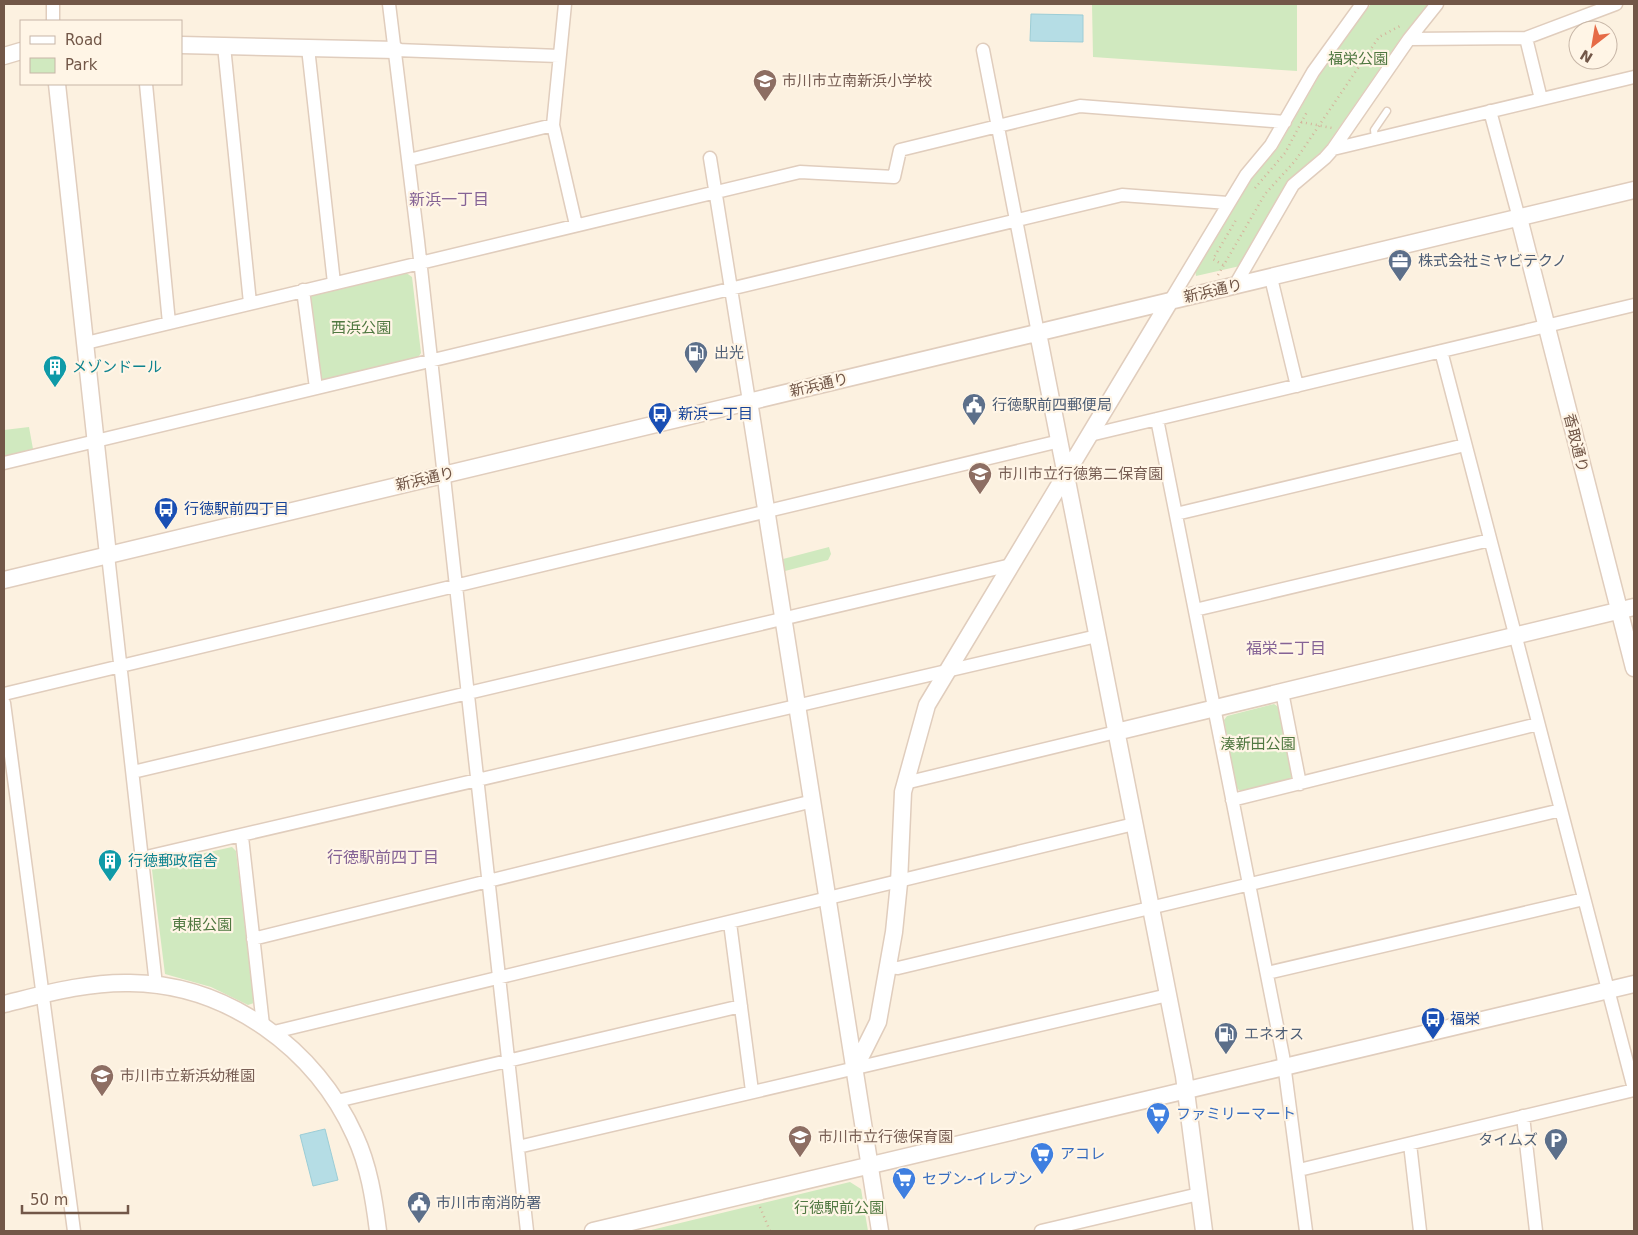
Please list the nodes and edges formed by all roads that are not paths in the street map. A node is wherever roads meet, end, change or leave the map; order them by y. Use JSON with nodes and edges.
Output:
{"nodes":[{"id":1,"x":52,"y":4,"type":"edge"},
{"id":2,"x":389,"y":4,"type":"edge"},
{"id":3,"x":565,"y":4,"type":"edge"},
{"id":4,"x":1362,"y":4,"type":"edge"},
{"id":5,"x":1437,"y":4,"type":"edge"},
{"id":6,"x":1616,"y":4,"type":"edge"},
{"id":7,"x":53,"y":20,"type":"edge"},
{"id":8,"x":1526,"y":38,"type":"junction"},
{"id":9,"x":1409,"y":39,"type":"junction"},
{"id":10,"x":182,"y":46,"type":"edge"},
{"id":11,"x":224,"y":46,"type":"junction"},
{"id":12,"x":308,"y":48,"type":"junction"},
{"id":13,"x":396,"y":50,"type":"junction"},
{"id":14,"x":983,"y":50,"type":"dead end"},
{"id":15,"x":20,"y":51,"type":"edge"},
{"id":16,"x":4,"y":56,"type":"edge"},
{"id":17,"x":559,"y":56,"type":"junction"},
{"id":18,"x":1634,"y":77,"type":"edge"},
{"id":19,"x":57,"y":85,"type":"edge"},
{"id":20,"x":146,"y":85,"type":"edge"},
{"id":21,"x":1541,"y":99,"type":"junction"},
{"id":22,"x":1387,"y":111,"type":"dead end"},
{"id":23,"x":1490,"y":111,"type":"junction"},
{"id":24,"x":1285,"y":122,"type":"junction"},
{"id":25,"x":553,"y":125,"type":"junction"},
{"id":26,"x":996,"y":126,"type":"junction"},
{"id":27,"x":1375,"y":138,"type":"junction"},
{"id":28,"x":1333,"y":149,"type":"junction"},
{"id":29,"x":710,"y":158,"type":"dead end"},
{"id":30,"x":409,"y":160,"type":"junction"},
{"id":31,"x":1634,"y":190,"type":"edge"},
{"id":32,"x":716,"y":192,"type":"junction"},
{"id":33,"x":1228,"y":203,"type":"junction"},
{"id":34,"x":1519,"y":218,"type":"junction"},
{"id":35,"x":1015,"y":220,"type":"junction"},
{"id":36,"x":576,"y":225,"type":"junction"},
{"id":37,"x":420,"y":263,"type":"junction"},
{"id":38,"x":1271,"y":278,"type":"junction"},
{"id":39,"x":334,"y":283,"type":"junction"},
{"id":40,"x":1234,"y":286,"type":"junction"},
{"id":41,"x":731,"y":289,"type":"junction"},
{"id":42,"x":303,"y":290,"type":"junction"},
{"id":43,"x":1170,"y":301,"type":"junction"},
{"id":44,"x":250,"y":303,"type":"junction"},
{"id":45,"x":1634,"y":305,"type":"edge"},
{"id":46,"x":168,"y":323,"type":"junction"},
{"id":47,"x":1546,"y":326,"type":"junction"},
{"id":48,"x":1038,"y":333,"type":"junction"},
{"id":49,"x":86,"y":343,"type":"junction"},
{"id":50,"x":1441,"y":351,"type":"junction"},
{"id":51,"x":431,"y":361,"type":"junction"},
{"id":52,"x":1297,"y":386,"type":"junction"},
{"id":53,"x":316,"y":388,"type":"junction"},
{"id":54,"x":749,"y":401,"type":"junction"},
{"id":55,"x":1157,"y":419,"type":"junction"},
{"id":56,"x":1090,"y":435,"type":"junction"},
{"id":57,"x":96,"y":441,"type":"junction"},
{"id":58,"x":1060,"y":441,"type":"junction"},
{"id":59,"x":1466,"y":445,"type":"junction"},
{"id":60,"x":4,"y":463,"type":"edge"},
{"id":61,"x":443,"y":474,"type":"junction"},
{"id":62,"x":1067,"y":474,"type":"junction"},
{"id":63,"x":767,"y":512,"type":"junction"},
{"id":64,"x":1176,"y":514,"type":"junction"},
{"id":65,"x":1490,"y":540,"type":"junction"},
{"id":66,"x":108,"y":555,"type":"junction"},
{"id":67,"x":1011,"y":565,"type":"junction"},
{"id":68,"x":4,"y":580,"type":"edge"},
{"id":69,"x":455,"y":586,"type":"junction"},
{"id":70,"x":1627,"y":609,"type":"edge"},
{"id":71,"x":1195,"y":610,"type":"junction"},
{"id":72,"x":784,"y":618,"type":"junction"},
{"id":73,"x":1097,"y":636,"type":"junction"},
{"id":74,"x":1515,"y":636,"type":"junction"},
{"id":75,"x":121,"y":666,"type":"junction"},
{"id":76,"x":1634,"y":668,"type":"edge"},
{"id":77,"x":947,"y":671,"type":"junction"},
{"id":78,"x":1282,"y":692,"type":"junction"},
{"id":79,"x":467,"y":693,"type":"junction"},
{"id":80,"x":4,"y":694,"type":"edge"},
{"id":81,"x":4,"y":703,"type":"edge"},
{"id":82,"x":798,"y":705,"type":"junction"},
{"id":83,"x":1214,"y":708,"type":"junction"},
{"id":84,"x":1538,"y":724,"type":"junction"},
{"id":85,"x":1116,"y":732,"type":"junction"},
{"id":86,"x":133,"y":772,"type":"junction"},
{"id":87,"x":477,"y":781,"type":"junction"},
{"id":88,"x":905,"y":783,"type":"junction"},
{"id":89,"x":1300,"y":784,"type":"junction"},
{"id":90,"x":1232,"y":800,"type":"junction"},
{"id":91,"x":813,"y":801,"type":"junction"},
{"id":92,"x":1561,"y":810,"type":"junction"},
{"id":93,"x":1134,"y":824,"type":"junction"},
{"id":94,"x":242,"y":837,"type":"junction"},
{"id":95,"x":142,"y":858,"type":"junction"},
{"id":96,"x":488,"y":882,"type":"junction"},
{"id":97,"x":899,"y":883,"type":"junction"},
{"id":98,"x":1249,"y":884,"type":"junction"},
{"id":99,"x":1584,"y":899,"type":"junction"},
{"id":100,"x":829,"y":900,"type":"junction"},
{"id":101,"x":1151,"y":909,"type":"junction"},
{"id":102,"x":730,"y":923,"type":"junction"},
{"id":103,"x":253,"y":939,"type":"junction"},
{"id":104,"x":888,"y":967,"type":"junction"},
{"id":105,"x":1266,"y":973,"type":"junction"},
{"id":106,"x":499,"y":978,"type":"junction"},
{"id":107,"x":1634,"y":984,"type":"edge"},
{"id":108,"x":156,"y":985,"type":"junction"},
{"id":109,"x":1608,"y":990,"type":"junction"},
{"id":110,"x":43,"y":994,"type":"junction"},
{"id":111,"x":1168,"y":995,"type":"junction"},
{"id":112,"x":4,"y":1004,"type":"edge"},
{"id":113,"x":741,"y":1006,"type":"junction"},
{"id":114,"x":268,"y":1029,"type":"junction"},
{"id":115,"x":508,"y":1059,"type":"junction"},
{"id":116,"x":1285,"y":1067,"type":"junction"},
{"id":117,"x":855,"y":1068,"type":"junction"},
{"id":118,"x":1634,"y":1089,"type":"edge"},
{"id":119,"x":752,"y":1091,"type":"junction"},
{"id":120,"x":1186,"y":1091,"type":"junction"},
{"id":121,"x":337,"y":1101,"type":"junction"},
{"id":122,"x":1523,"y":1116,"type":"junction"},
{"id":123,"x":1410,"y":1144,"type":"junction"},
{"id":124,"x":518,"y":1147,"type":"junction"},
{"id":125,"x":869,"y":1165,"type":"junction"},
{"id":126,"x":1298,"y":1170,"type":"junction"},
{"id":127,"x":1200,"y":1194,"type":"junction"},
{"id":128,"x":1094,"y":1225,"type":"edge"},
{"id":129,"x":74,"y":1231,"type":"edge"},
{"id":130,"x":378,"y":1231,"type":"edge"},
{"id":131,"x":527,"y":1231,"type":"edge"},
{"id":132,"x":593,"y":1231,"type":"edge"},
{"id":133,"x":880,"y":1231,"type":"edge"},
{"id":134,"x":1041,"y":1231,"type":"edge"},
{"id":135,"x":1204,"y":1231,"type":"edge"},
{"id":136,"x":1306,"y":1231,"type":"edge"},
{"id":137,"x":1420,"y":1231,"type":"edge"},
{"id":138,"x":1536,"y":1231,"type":"edge"}],
"edges":[{"from":1,"to":7,"type":"street"},
{"from":2,"to":13,"type":"street"},
{"from":3,"to":17,"type":"street"},
{"from":4,"to":24,"type":"street"},
{"from":5,"to":9,"type":"street"},
{"from":6,"to":8,"type":"street"},
{"from":8,"to":9,"type":"street"},
{"from":8,"to":21,"type":"street"},
{"from":9,"to":28,"type":"street"},
{"from":10,"to":11,"type":"street"},
{"from":11,"to":12,"type":"street"},
{"from":11,"to":44,"type":"street"},
{"from":12,"to":13,"type":"street"},
{"from":12,"to":39,"type":"street"},
{"from":13,"to":17,"type":"street"},
{"from":13,"to":30,"type":"street"},
{"from":14,"to":26,"type":"street"},
{"from":15,"to":16,"type":"street"},
{"from":17,"to":25,"type":"street"},
{"from":18,"to":21,"type":"street"},
{"from":19,"to":49,"type":"street"},
{"from":20,"to":46,"type":"street"},
{"from":21,"to":23,"type":"street"},
{"from":22,"to":27,"type":"lane"},
{"from":23,"to":27,"type":"street"},
{"from":23,"to":34,"type":"street"},
{"from":24,"to":26,"type":"street"},
{"from":24,"to":33,"type":"street"},
{"from":25,"to":30,"type":"street"},
{"from":25,"to":36,"type":"street"},
{"from":26,"to":32,"type":"street"},
{"from":26,"to":35,"type":"street"},
{"from":27,"to":28,"type":"street"},
{"from":28,"to":40,"type":"street"},
{"from":29,"to":32,"type":"street"},
{"from":30,"to":37,"type":"street"},
{"from":31,"to":34,"type":"street","name":"新浜通り"},
{"from":32,"to":36,"type":"street"},
{"from":32,"to":41,"type":"street"},
{"from":33,"to":35,"type":"street"},
{"from":33,"to":43,"type":"street"},
{"from":34,"to":38,"type":"street","name":"新浜通り"},
{"from":34,"to":47,"type":"street","name":"香取通り"},
{"from":35,"to":41,"type":"street"},
{"from":35,"to":48,"type":"street"},
{"from":36,"to":37,"type":"street"},
{"from":37,"to":39,"type":"street"},
{"from":37,"to":51,"type":"street"},
{"from":38,"to":40,"type":"street","name":"新浜通り"},
{"from":38,"to":52,"type":"street"},
{"from":39,"to":42,"type":"street"},
{"from":40,"to":43,"type":"street","name":"新浜通り"},
{"from":41,"to":51,"type":"street"},
{"from":41,"to":54,"type":"street"},
{"from":42,"to":44,"type":"street"},
{"from":42,"to":53,"type":"street"},
{"from":43,"to":48,"type":"street","name":"新浜通り"},
{"from":43,"to":56,"type":"street"},
{"from":44,"to":46,"type":"street"},
{"from":45,"to":47,"type":"street"},
{"from":46,"to":49,"type":"street"},
{"from":47,"to":50,"type":"street"},
{"from":47,"to":70,"type":"street","name":"香取通り"},
{"from":48,"to":54,"type":"street","name":"新浜通り"},
{"from":48,"to":58,"type":"street"},
{"from":49,"to":57,"type":"street"},
{"from":50,"to":52,"type":"street"},
{"from":50,"to":59,"type":"street"},
{"from":51,"to":53,"type":"street"},
{"from":51,"to":61,"type":"street"},
{"from":52,"to":55,"type":"street"},
{"from":53,"to":57,"type":"street"},
{"from":54,"to":61,"type":"street","name":"新浜通り"},
{"from":54,"to":63,"type":"street"},
{"from":55,"to":56,"type":"street"},
{"from":55,"to":64,"type":"street"},
{"from":56,"to":62,"type":"street"},
{"from":57,"to":60,"type":"street"},
{"from":57,"to":66,"type":"street"},
{"from":58,"to":62,"type":"street"},
{"from":58,"to":63,"type":"street"},
{"from":59,"to":64,"type":"street"},
{"from":59,"to":65,"type":"street"},
{"from":61,"to":66,"type":"street","name":"新浜通り"},
{"from":61,"to":69,"type":"street"},
{"from":62,"to":67,"type":"street"},
{"from":62,"to":73,"type":"street"},
{"from":63,"to":69,"type":"street"},
{"from":63,"to":72,"type":"street"},
{"from":64,"to":71,"type":"street"},
{"from":65,"to":71,"type":"street"},
{"from":65,"to":74,"type":"street"},
{"from":66,"to":68,"type":"street","name":"新浜通り"},
{"from":66,"to":75,"type":"street"},
{"from":67,"to":72,"type":"street"},
{"from":67,"to":77,"type":"street"},
{"from":69,"to":75,"type":"street"},
{"from":69,"to":79,"type":"street"},
{"from":70,"to":74,"type":"street"},
{"from":70,"to":76,"type":"street","name":"香取通り"},
{"from":71,"to":83,"type":"street"},
{"from":72,"to":79,"type":"street"},
{"from":72,"to":82,"type":"street"},
{"from":73,"to":77,"type":"street"},
{"from":73,"to":85,"type":"street"},
{"from":74,"to":78,"type":"street"},
{"from":74,"to":84,"type":"street"},
{"from":75,"to":80,"type":"street"},
{"from":75,"to":86,"type":"street"},
{"from":77,"to":82,"type":"street"},
{"from":77,"to":88,"type":"street"},
{"from":78,"to":83,"type":"street"},
{"from":78,"to":89,"type":"street"},
{"from":79,"to":86,"type":"street"},
{"from":79,"to":87,"type":"street"},
{"from":81,"to":110,"type":"street"},
{"from":82,"to":87,"type":"street"},
{"from":82,"to":91,"type":"street"},
{"from":83,"to":85,"type":"street"},
{"from":83,"to":90,"type":"street"},
{"from":84,"to":89,"type":"street"},
{"from":84,"to":92,"type":"street"},
{"from":85,"to":88,"type":"street"},
{"from":85,"to":93,"type":"street"},
{"from":86,"to":95,"type":"street"},
{"from":87,"to":94,"type":"street"},
{"from":87,"to":96,"type":"street"},
{"from":88,"to":97,"type":"street"},
{"from":89,"to":90,"type":"street"},
{"from":90,"to":98,"type":"street"},
{"from":91,"to":96,"type":"street"},
{"from":91,"to":100,"type":"street"},
{"from":92,"to":98,"type":"street"},
{"from":92,"to":99,"type":"street"},
{"from":93,"to":97,"type":"street"},
{"from":93,"to":101,"type":"street"},
{"from":94,"to":95,"type":"street"},
{"from":94,"to":103,"type":"street"},
{"from":95,"to":108,"type":"street"},
{"from":96,"to":103,"type":"street"},
{"from":96,"to":106,"type":"street"},
{"from":97,"to":100,"type":"street"},
{"from":97,"to":104,"type":"street"},
{"from":98,"to":101,"type":"street"},
{"from":98,"to":105,"type":"street"},
{"from":99,"to":105,"type":"street"},
{"from":99,"to":109,"type":"street"},
{"from":100,"to":102,"type":"street"},
{"from":100,"to":117,"type":"street"},
{"from":101,"to":104,"type":"street"},
{"from":101,"to":111,"type":"street"},
{"from":102,"to":106,"type":"street"},
{"from":102,"to":113,"type":"street"},
{"from":103,"to":114,"type":"street"},
{"from":104,"to":117,"type":"street"},
{"from":105,"to":116,"type":"street"},
{"from":106,"to":114,"type":"street"},
{"from":106,"to":115,"type":"street"},
{"from":107,"to":109,"type":"street"},
{"from":108,"to":110,"type":"street"},
{"from":108,"to":114,"type":"street"},
{"from":109,"to":116,"type":"street"},
{"from":109,"to":118,"type":"street"},
{"from":110,"to":112,"type":"street"},
{"from":110,"to":129,"type":"street"},
{"from":111,"to":117,"type":"street"},
{"from":111,"to":120,"type":"street"},
{"from":113,"to":115,"type":"street"},
{"from":113,"to":119,"type":"street"},
{"from":114,"to":121,"type":"street"},
{"from":115,"to":121,"type":"street"},
{"from":115,"to":124,"type":"street"},
{"from":116,"to":120,"type":"street"},
{"from":116,"to":126,"type":"street"},
{"from":117,"to":119,"type":"street"},
{"from":117,"to":125,"type":"street"},
{"from":118,"to":122,"type":"street"},
{"from":119,"to":124,"type":"street"},
{"from":120,"to":125,"type":"street"},
{"from":120,"to":127,"type":"street"},
{"from":121,"to":130,"type":"street"},
{"from":122,"to":123,"type":"street"},
{"from":122,"to":138,"type":"street"},
{"from":123,"to":126,"type":"street"},
{"from":123,"to":137,"type":"street"},
{"from":124,"to":131,"type":"street"},
{"from":125,"to":132,"type":"street"},
{"from":125,"to":133,"type":"street"},
{"from":126,"to":136,"type":"street"},
{"from":127,"to":128,"type":"street"},
{"from":127,"to":135,"type":"street"},
{"from":128,"to":134,"type":"street"}]}
